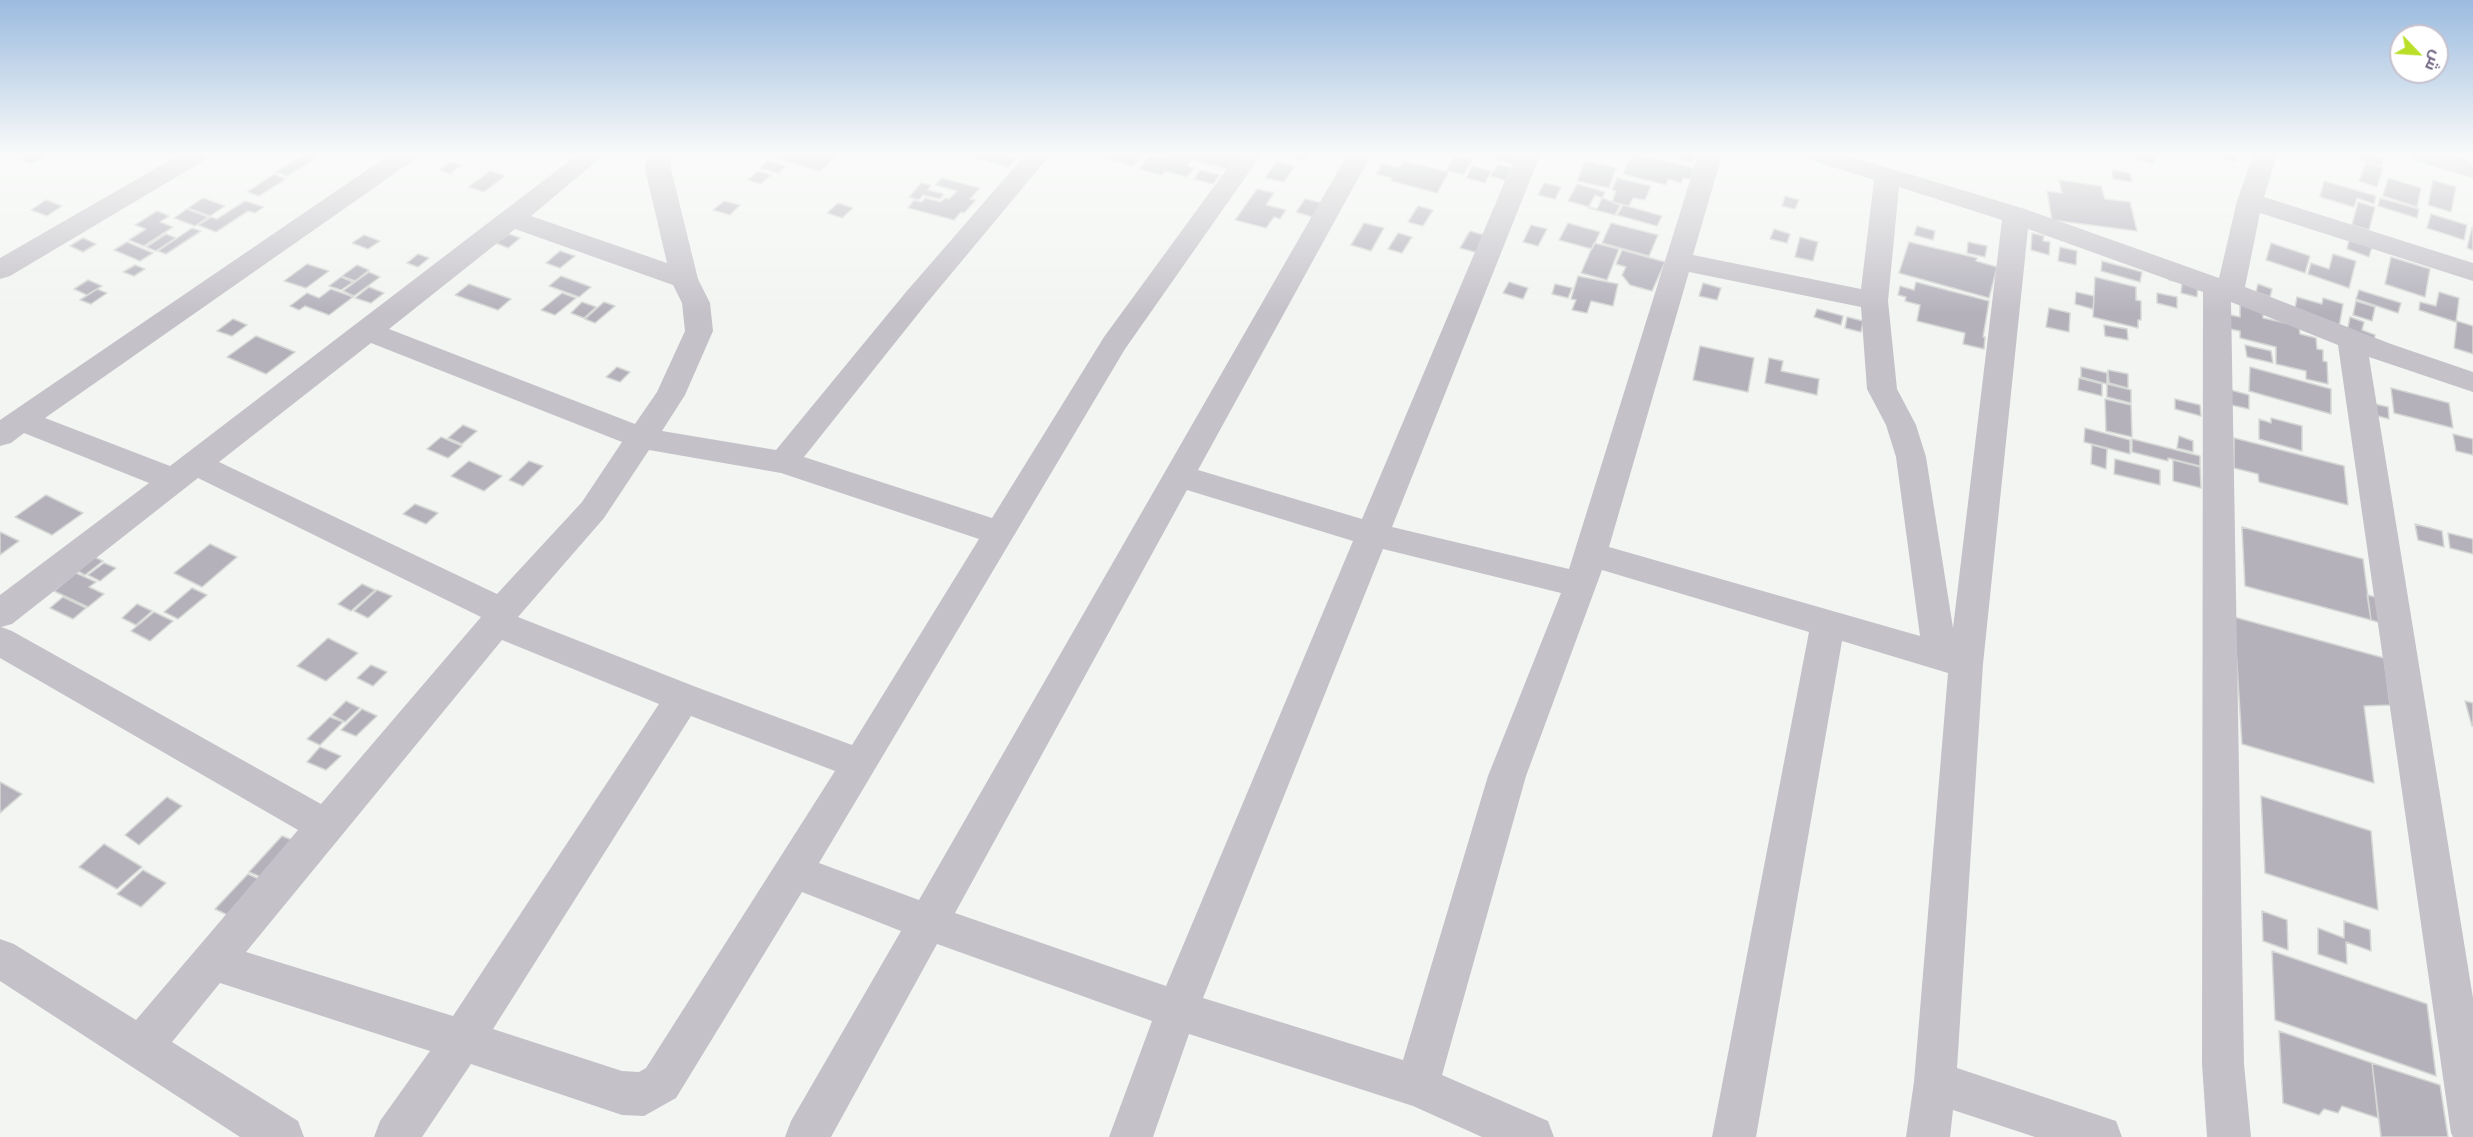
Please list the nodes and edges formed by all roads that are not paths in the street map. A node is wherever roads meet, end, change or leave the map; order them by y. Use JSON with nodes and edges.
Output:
{"nodes":[{"id":1,"x":106,"y":208,"type":"edge"},
{"id":2,"x":328,"y":208,"type":"edge"},
{"id":3,"x":524,"y":208,"type":"edge"},
{"id":4,"x":667,"y":208,"type":"edge"},
{"id":5,"x":993,"y":208,"type":"edge"},
{"id":6,"x":1211,"y":208,"type":"edge"},
{"id":7,"x":1329,"y":208,"type":"edge"},
{"id":8,"x":1506,"y":208,"type":"edge"},
{"id":9,"x":1694,"y":208,"type":"edge"},
{"id":10,"x":1884,"y":208,"type":"edge"},
{"id":11,"x":1994,"y":208,"type":"edge"},
{"id":12,"x":2248,"y":208,"type":"edge"},
{"id":13,"x":2272,"y":208,"type":"edge"},
{"id":14,"x":2016,"y":215,"type":"junction"},
{"id":15,"x":511,"y":218,"type":"junction"},
{"id":16,"x":1678,"y":261,"type":"junction"},
{"id":17,"x":0,"y":270,"type":"edge"},
{"id":18,"x":2473,"y":272,"type":"edge"},
{"id":19,"x":684,"y":279,"type":"junction"},
{"id":20,"x":2223,"y":289,"type":"junction"},
{"id":21,"x":1874,"y":301,"type":"junction"},
{"id":22,"x":368,"y":332,"type":"junction"},
{"id":23,"x":2352,"y":341,"type":"junction"},
{"id":24,"x":2461,"y":379,"type":"edge"},
{"id":25,"x":2473,"y":396,"type":"edge"},
{"id":26,"x":11,"y":428,"type":"edge"},
{"id":27,"x":641,"y":438,"type":"junction"},
{"id":28,"x":783,"y":462,"type":"junction"},
{"id":29,"x":185,"y":472,"type":"junction"},
{"id":30,"x":1179,"y":476,"type":"junction"},
{"id":31,"x":1000,"y":533,"type":"junction"},
{"id":32,"x":1371,"y":534,"type":"junction"},
{"id":33,"x":1585,"y":570,"type":"junction"},
{"id":34,"x":0,"y":614,"type":"edge"},
{"id":35,"x":499,"y":618,"type":"junction"},
{"id":36,"x":1827,"y":624,"type":"junction"},
{"id":37,"x":0,"y":641,"type":"edge"},
{"id":38,"x":1953,"y":660,"type":"junction"},
{"id":39,"x":683,"y":698,"type":"junction"},
{"id":40,"x":860,"y":764,"type":"junction"},
{"id":41,"x":325,"y":826,"type":"junction"},
{"id":42,"x":793,"y":871,"type":"junction"},
{"id":43,"x":927,"y":922,"type":"junction"},
{"id":44,"x":0,"y":958,"type":"edge"},
{"id":45,"x":211,"y":961,"type":"junction"},
{"id":46,"x":1177,"y":1010,"type":"junction"},
{"id":47,"x":462,"y":1040,"type":"junction"},
{"id":48,"x":141,"y":1047,"type":"junction"},
{"id":49,"x":1935,"y":1082,"type":"junction"},
{"id":50,"x":1417,"y":1086,"type":"junction"},
{"id":51,"x":1509,"y":1132,"type":"edge"},
{"id":52,"x":2473,"y":1133,"type":"edge"},
{"id":53,"x":282,"y":1137,"type":"edge"},
{"id":54,"x":396,"y":1137,"type":"edge"},
{"id":55,"x":807,"y":1137,"type":"edge"},
{"id":56,"x":1131,"y":1137,"type":"edge"},
{"id":57,"x":1734,"y":1137,"type":"edge"},
{"id":58,"x":1928,"y":1137,"type":"edge"},
{"id":59,"x":2100,"y":1137,"type":"edge"},
{"id":60,"x":2229,"y":1137,"type":"edge"}],
"edges":[{"from":1,"to":17,"type":"street"},
{"from":2,"to":26,"type":"street"},
{"from":3,"to":15,"type":"street"},
{"from":4,"to":19,"type":"street"},
{"from":5,"to":28,"type":"street"},
{"from":6,"to":31,"type":"street"},
{"from":7,"to":30,"type":"street"},
{"from":8,"to":32,"type":"street"},
{"from":9,"to":16,"type":"street"},
{"from":10,"to":21,"type":"street"},
{"from":11,"to":14,"type":"street"},
{"from":12,"to":20,"type":"street"},
{"from":13,"to":18,"type":"street"},
{"from":14,"to":20,"type":"street"},
{"from":14,"to":38,"type":"street"},
{"from":15,"to":19,"type":"street"},
{"from":15,"to":22,"type":"street"},
{"from":16,"to":21,"type":"street"},
{"from":16,"to":33,"type":"street"},
{"from":19,"to":27,"type":"street"},
{"from":20,"to":23,"type":"street"},
{"from":20,"to":60,"type":"street"},
{"from":21,"to":38,"type":"street"},
{"from":22,"to":27,"type":"street"},
{"from":22,"to":29,"type":"street"},
{"from":23,"to":24,"type":"street"},
{"from":23,"to":52,"type":"street"},
{"from":24,"to":25,"type":"street"},
{"from":26,"to":29,"type":"street"},
{"from":27,"to":28,"type":"street"},
{"from":27,"to":35,"type":"street"},
{"from":28,"to":31,"type":"street"},
{"from":29,"to":34,"type":"street"},
{"from":29,"to":35,"type":"street"},
{"from":30,"to":32,"type":"street"},
{"from":30,"to":43,"type":"street"},
{"from":31,"to":40,"type":"street"},
{"from":32,"to":33,"type":"street"},
{"from":32,"to":46,"type":"street"},
{"from":33,"to":36,"type":"street"},
{"from":33,"to":50,"type":"street"},
{"from":35,"to":39,"type":"street"},
{"from":35,"to":41,"type":"street"},
{"from":36,"to":38,"type":"street"},
{"from":36,"to":57,"type":"street"},
{"from":37,"to":41,"type":"street"},
{"from":38,"to":49,"type":"street"},
{"from":39,"to":40,"type":"street"},
{"from":39,"to":47,"type":"street"},
{"from":40,"to":42,"type":"street"},
{"from":41,"to":45,"type":"street"},
{"from":42,"to":43,"type":"street"},
{"from":42,"to":47,"type":"street"},
{"from":43,"to":46,"type":"street"},
{"from":43,"to":55,"type":"street"},
{"from":44,"to":48,"type":"street"},
{"from":45,"to":47,"type":"street"},
{"from":45,"to":48,"type":"street"},
{"from":46,"to":50,"type":"street"},
{"from":46,"to":56,"type":"street"},
{"from":47,"to":54,"type":"street"},
{"from":48,"to":53,"type":"street"},
{"from":49,"to":58,"type":"street"},
{"from":49,"to":59,"type":"street"},
{"from":50,"to":51,"type":"street"}]}
